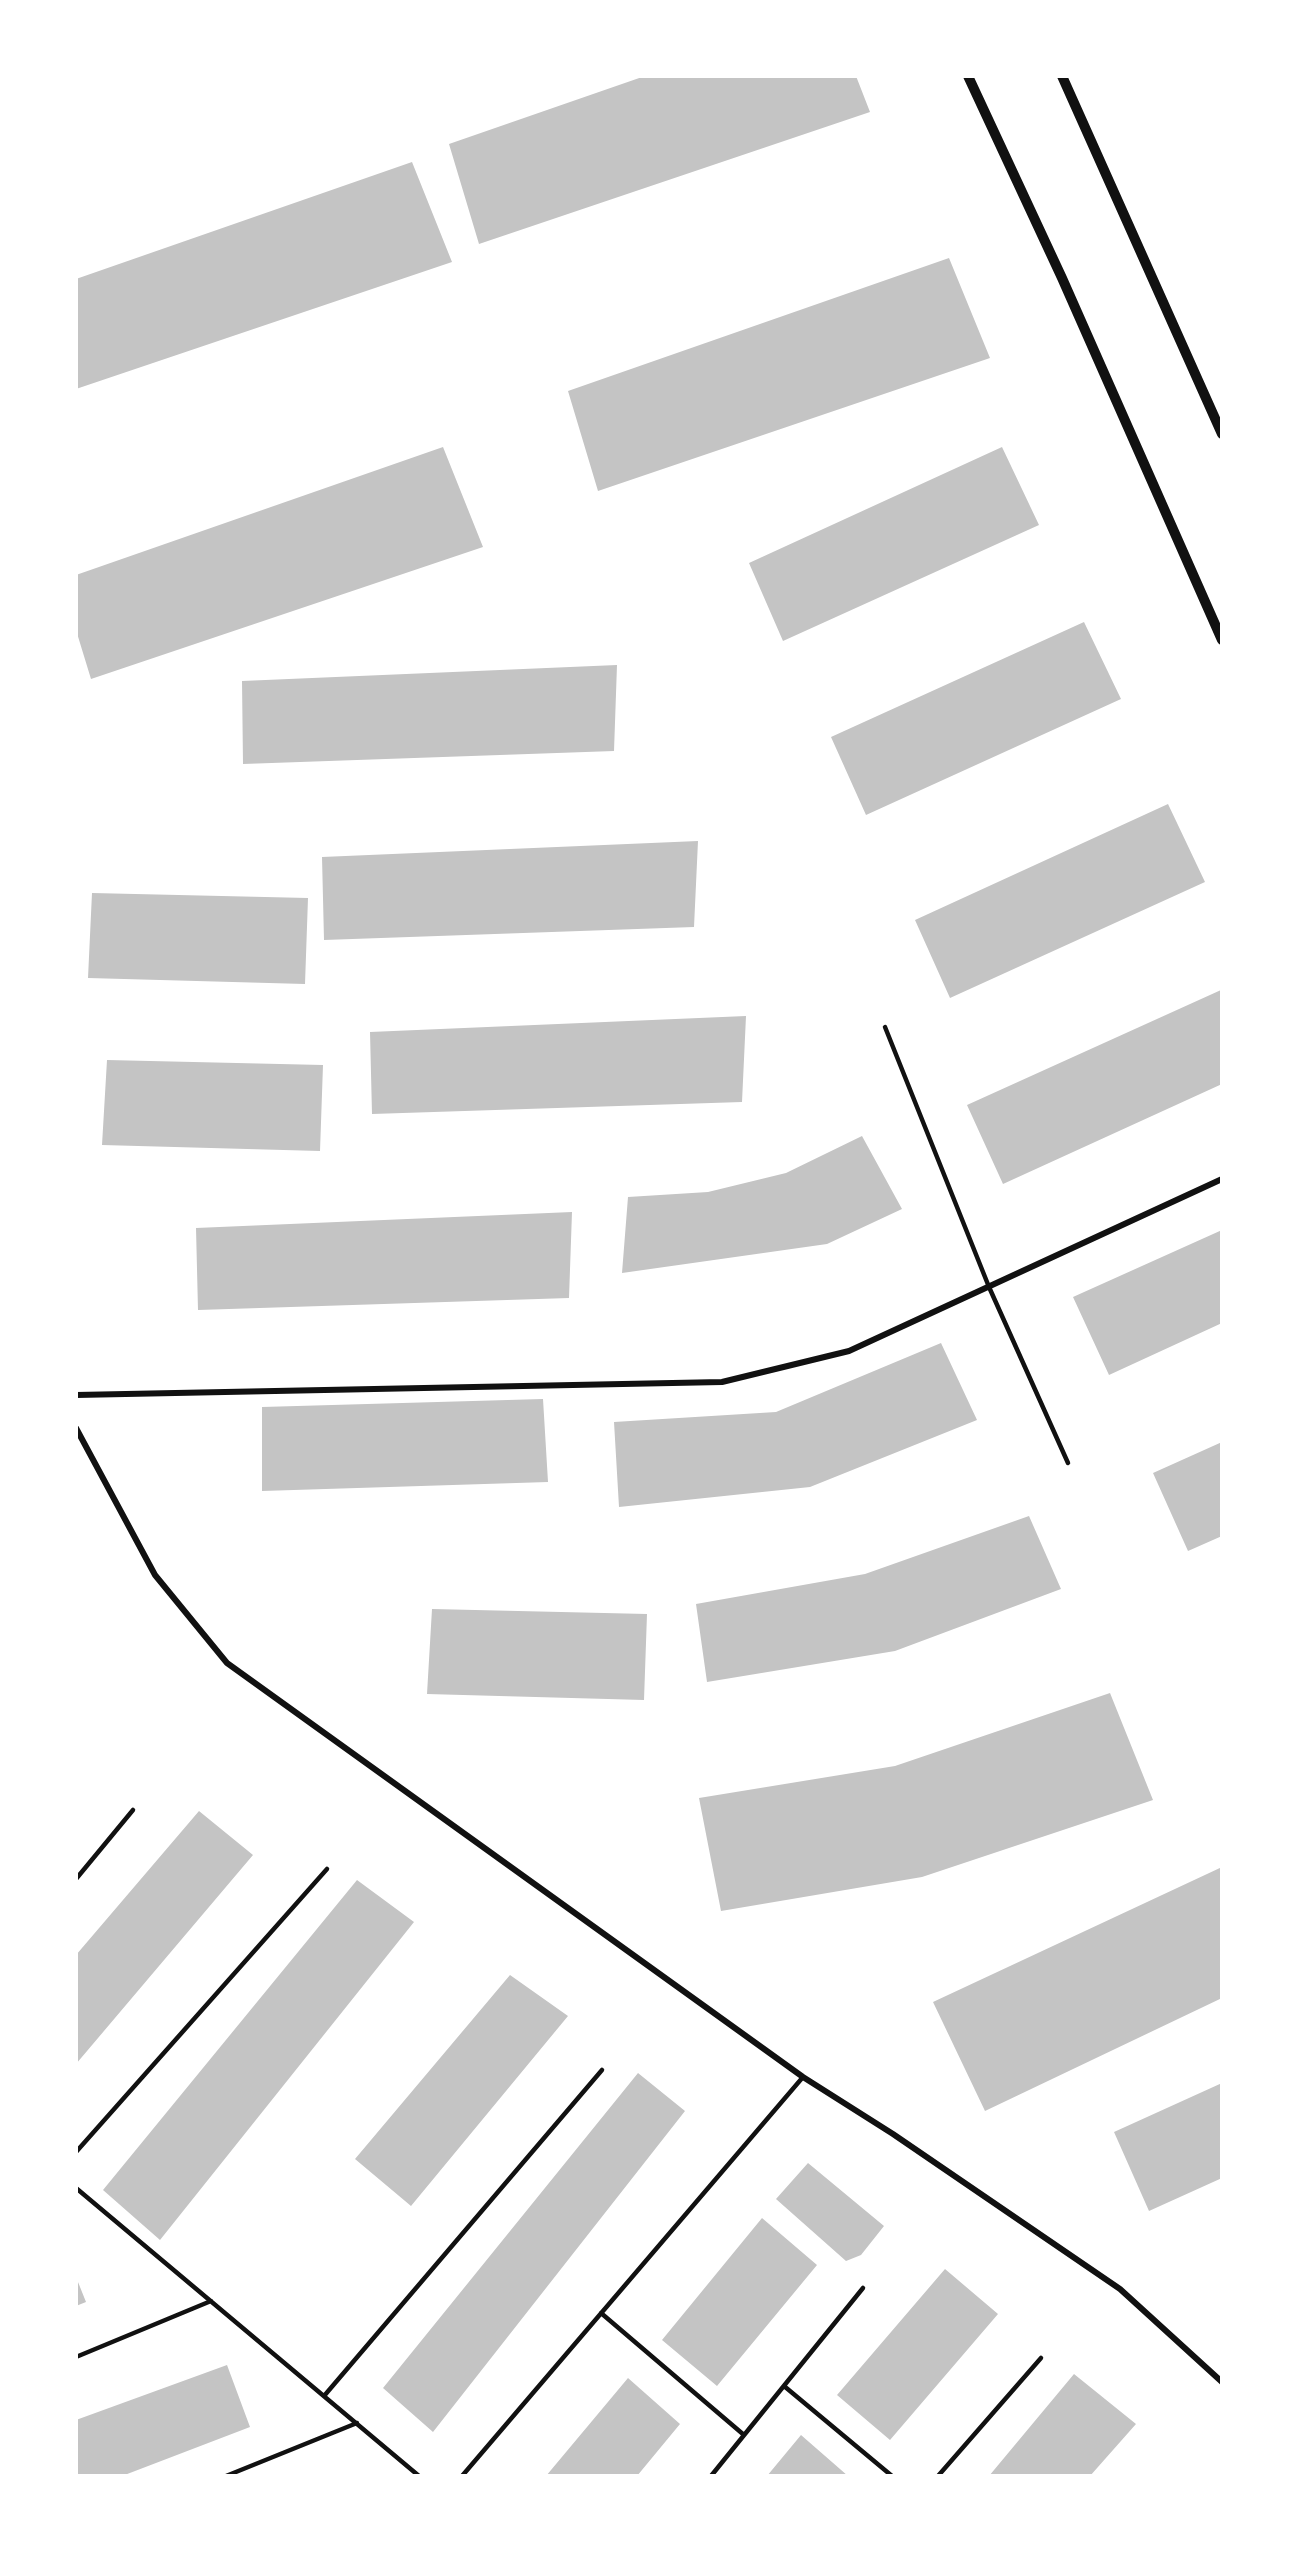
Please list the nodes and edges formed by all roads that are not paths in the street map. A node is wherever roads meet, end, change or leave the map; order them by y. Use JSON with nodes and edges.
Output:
{"nodes":[{"id":1,"x":968,"y":76,"type":"edge"},
{"id":2,"x":1062,"y":76,"type":"edge"},
{"id":3,"x":1221,"y":434,"type":"edge"},
{"id":4,"x":1221,"y":640,"type":"edge"},
{"id":5,"x":885,"y":1027,"type":"dead end"},
{"id":6,"x":1221,"y":1179,"type":"edge"},
{"id":7,"x":989,"y":1287,"type":"junction"},
{"id":8,"x":76,"y":1395,"type":"edge"},
{"id":9,"x":76,"y":1428,"type":"edge"},
{"id":10,"x":1068,"y":1463,"type":"dead end"},
{"id":11,"x":133,"y":1810,"type":"dead end"},
{"id":12,"x":327,"y":1869,"type":"dead end"},
{"id":13,"x":76,"y":1879,"type":"edge"},
{"id":14,"x":602,"y":2070,"type":"dead end"},
{"id":15,"x":803,"y":2077,"type":"junction"},
{"id":16,"x":76,"y":2152,"type":"edge"},
{"id":17,"x":76,"y":2188,"type":"edge"},
{"id":18,"x":863,"y":2288,"type":"dead end"},
{"id":19,"x":211,"y":2301,"type":"junction"},
{"id":20,"x":601,"y":2313,"type":"junction"},
{"id":21,"x":76,"y":2357,"type":"edge"},
{"id":22,"x":1041,"y":2358,"type":"dead end"},
{"id":23,"x":1221,"y":2382,"type":"edge"},
{"id":24,"x":784,"y":2386,"type":"junction"},
{"id":25,"x":324,"y":2396,"type":"junction"},
{"id":26,"x":357,"y":2423,"type":"junction"},
{"id":27,"x":744,"y":2435,"type":"junction"},
{"id":28,"x":226,"y":2475,"type":"edge"},
{"id":29,"x":419,"y":2475,"type":"edge"},
{"id":30,"x":462,"y":2475,"type":"edge"},
{"id":31,"x":711,"y":2475,"type":"edge"},
{"id":32,"x":892,"y":2475,"type":"edge"},
{"id":33,"x":938,"y":2475,"type":"edge"}],
"edges":[{"from":1,"to":4,"type":"street"},
{"from":2,"to":3,"type":"street"},
{"from":5,"to":7,"type":"lane"},
{"from":6,"to":7,"type":"street"},
{"from":7,"to":8,"type":"street"},
{"from":7,"to":10,"type":"lane"},
{"from":9,"to":15,"type":"street"},
{"from":11,"to":13,"type":"lane"},
{"from":12,"to":16,"type":"lane"},
{"from":14,"to":25,"type":"lane"},
{"from":15,"to":20,"type":"lane"},
{"from":15,"to":23,"type":"street"},
{"from":17,"to":19,"type":"lane"},
{"from":18,"to":24,"type":"lane"},
{"from":19,"to":21,"type":"lane"},
{"from":19,"to":25,"type":"lane"},
{"from":20,"to":27,"type":"lane"},
{"from":20,"to":30,"type":"lane"},
{"from":22,"to":33,"type":"lane"},
{"from":24,"to":27,"type":"lane"},
{"from":24,"to":32,"type":"lane"},
{"from":25,"to":26,"type":"lane"},
{"from":26,"to":28,"type":"lane"},
{"from":26,"to":29,"type":"lane"},
{"from":27,"to":31,"type":"lane"}]}
